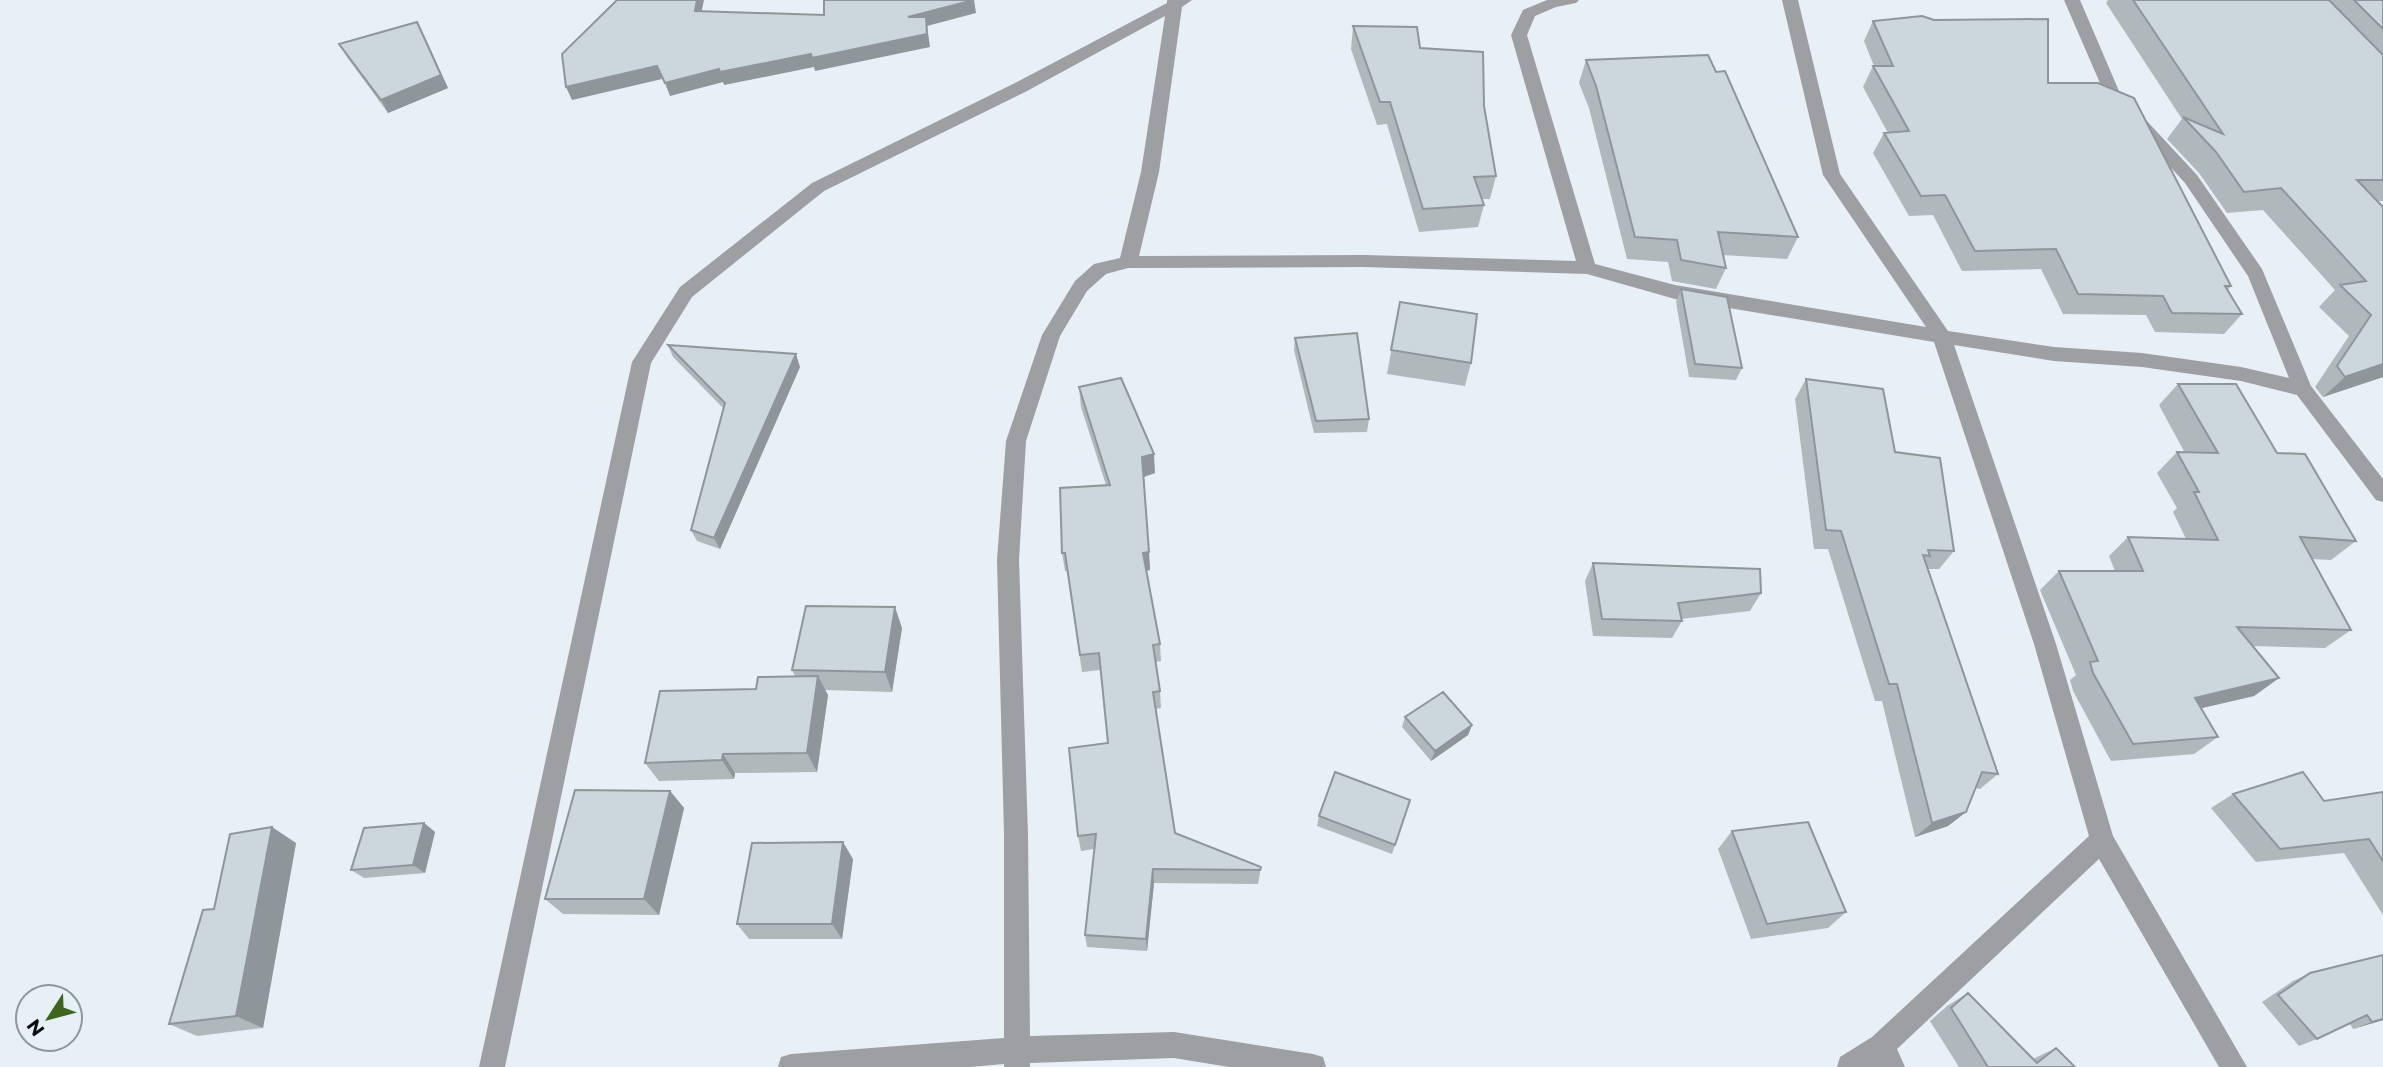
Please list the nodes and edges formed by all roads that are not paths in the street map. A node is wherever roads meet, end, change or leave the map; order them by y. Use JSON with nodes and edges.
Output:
{"nodes":[{"id":1,"x":1572,"y":0,"type":"edge"},
{"id":2,"x":1790,"y":0,"type":"edge"},
{"id":3,"x":2072,"y":0,"type":"edge"},
{"id":4,"x":1178,"y":2,"type":"edge"},
{"id":5,"x":1128,"y":262,"type":"junction"},
{"id":6,"x":1587,"y":268,"type":"junction"},
{"id":7,"x":1941,"y":335,"type":"junction"},
{"id":8,"x":2303,"y":388,"type":"junction"},
{"id":9,"x":2383,"y":494,"type":"edge"},
{"id":10,"x":2102,"y":840,"type":"junction"},
{"id":11,"x":1886,"y":1056,"type":"edge"},
{"id":12,"x":1017,"y":1059,"type":"edge"},
{"id":13,"x":492,"y":1067,"type":"edge"},
{"id":14,"x":791,"y":1067,"type":"edge"},
{"id":15,"x":1313,"y":1067,"type":"edge"},
{"id":16,"x":1850,"y":1067,"type":"edge"},
{"id":17,"x":2234,"y":1067,"type":"edge"}],
"edges":[{"from":1,"to":6,"type":"street"},
{"from":2,"to":7,"type":"street"},
{"from":3,"to":8,"type":"street"},
{"from":4,"to":5,"type":"street"},
{"from":4,"to":13,"type":"street"},
{"from":5,"to":6,"type":"street"},
{"from":5,"to":12,"type":"street"},
{"from":6,"to":7,"type":"street"},
{"from":7,"to":8,"type":"street"},
{"from":7,"to":10,"type":"street"},
{"from":8,"to":9,"type":"street"},
{"from":10,"to":11,"type":"street"},
{"from":10,"to":17,"type":"street"},
{"from":11,"to":16,"type":"street"},
{"from":12,"to":14,"type":"street"},
{"from":12,"to":15,"type":"street"}]}
